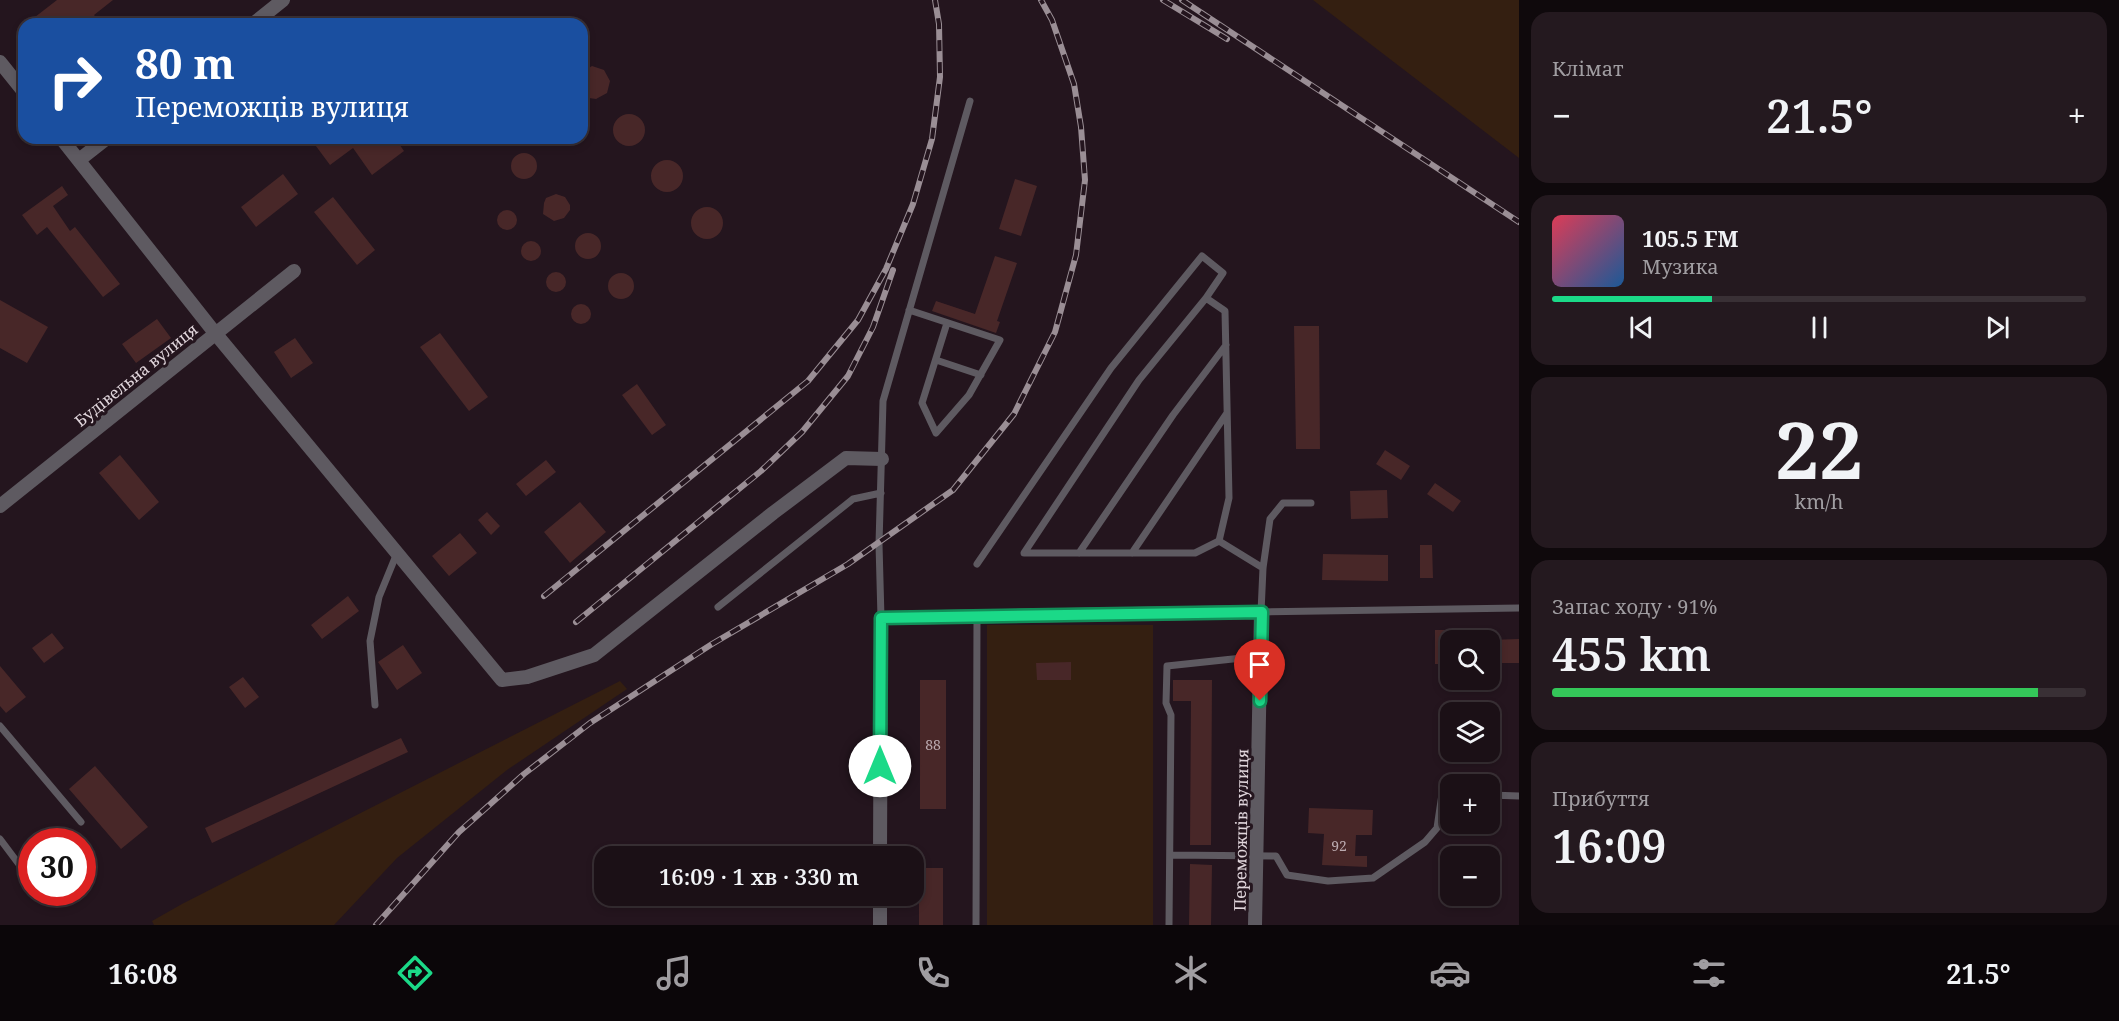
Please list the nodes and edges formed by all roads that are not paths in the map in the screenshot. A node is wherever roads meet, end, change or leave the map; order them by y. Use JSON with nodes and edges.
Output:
{"nodes":[{"id":1,"x":283,"y":0,"type":"edge"},
{"id":2,"x":260,"y":18,"type":"edge"},
{"id":3,"x":0,"y":62,"type":"edge"},
{"id":4,"x":18,"y":84,"type":"edge"},
{"id":5,"x":970,"y":101,"type":"dead end"},
{"id":6,"x":66,"y":144,"type":"edge"},
{"id":7,"x":99,"y":144,"type":"edge"},
{"id":8,"x":79,"y":160,"type":"junction"},
{"id":9,"x":294,"y":271,"type":"dead end"},
{"id":10,"x":1206,"y":298,"type":"junction"},
{"id":11,"x":909,"y":310,"type":"junction"},
{"id":12,"x":947,"y":322,"type":"junction"},
{"id":13,"x":215,"y":333,"type":"junction"},
{"id":14,"x":1226,"y":345,"type":"junction"},
{"id":15,"x":936,"y":360,"type":"junction"},
{"id":16,"x":981,"y":375,"type":"junction"},
{"id":17,"x":1227,"y":413,"type":"junction"},
{"id":18,"x":882,"y":459,"type":"junction"},
{"id":19,"x":881,"y":494,"type":"junction"},
{"id":20,"x":1311,"y":504,"type":"dead end"},
{"id":21,"x":0,"y":506,"type":"edge"},
{"id":22,"x":1220,"y":541,"type":"junction"},
{"id":23,"x":397,"y":553,"type":"junction"},
{"id":24,"x":1079,"y":553,"type":"junction"},
{"id":25,"x":1132,"y":553,"type":"junction"},
{"id":26,"x":977,"y":564,"type":"dead end"},
{"id":27,"x":1263,"y":568,"type":"junction"},
{"id":28,"x":718,"y":607,"type":"dead end"},
{"id":29,"x":1519,"y":608,"type":"edge"},
{"id":30,"x":1262,"y":612,"type":"junction"},
{"id":31,"x":977,"y":616,"type":"junction"},
{"id":32,"x":881,"y":618,"type":"junction"},
{"id":33,"x":1260,"y":656,"type":"junction"},
{"id":34,"x":375,"y":705,"type":"dead end"},
{"id":35,"x":0,"y":726,"type":"edge"},
{"id":36,"x":1500,"y":795,"type":"edge"},
{"id":37,"x":1519,"y":796,"type":"edge"},
{"id":38,"x":1440,"y":808,"type":"edge"},
{"id":39,"x":81,"y":822,"type":"dead end"},
{"id":40,"x":0,"y":839,"type":"edge"},
{"id":41,"x":880,"y":846,"type":"edge"},
{"id":42,"x":1170,"y":855,"type":"junction"},
{"id":43,"x":1257,"y":856,"type":"junction"},
{"id":44,"x":18,"y":863,"type":"edge"},
{"id":45,"x":880,"y":906,"type":"edge"},
{"id":46,"x":880,"y":925,"type":"edge"},
{"id":47,"x":976,"y":925,"type":"edge"},
{"id":48,"x":1169,"y":925,"type":"edge"},
{"id":49,"x":1255,"y":925,"type":"edge"}],
"edges":[{"from":1,"to":2,"type":"street"},
{"from":3,"to":4,"type":"street"},
{"from":5,"to":11,"type":"lane"},
{"from":6,"to":8,"type":"street"},
{"from":7,"to":8,"type":"street"},
{"from":8,"to":13,"type":"street"},
{"from":9,"to":13,"type":"street","name":"Будівельна вулиця"},
{"from":10,"to":14,"type":"lane"},
{"from":10,"to":24,"type":"lane"},
{"from":10,"to":26,"type":"lane"},
{"from":11,"to":12,"type":"lane"},
{"from":11,"to":18,"type":"lane"},
{"from":12,"to":15,"type":"lane"},
{"from":12,"to":16,"type":"lane"},
{"from":13,"to":21,"type":"street","name":"Будівельна вулиця"},
{"from":13,"to":23,"type":"street"},
{"from":14,"to":17,"type":"lane"},
{"from":14,"to":24,"type":"lane"},
{"from":15,"to":16,"type":"lane"},
{"from":15,"to":16,"type":"lane"},
{"from":17,"to":22,"type":"lane"},
{"from":17,"to":25,"type":"lane"},
{"from":18,"to":19,"type":"lane"},
{"from":18,"to":23,"type":"street"},
{"from":19,"to":28,"type":"lane"},
{"from":19,"to":32,"type":"lane"},
{"from":20,"to":27,"type":"lane"},
{"from":22,"to":25,"type":"lane"},
{"from":22,"to":27,"type":"lane"},
{"from":23,"to":34,"type":"lane"},
{"from":24,"to":25,"type":"lane"},
{"from":27,"to":30,"type":"lane"},
{"from":29,"to":30,"type":"lane"},
{"from":30,"to":31,"type":"street"},
{"from":30,"to":33,"type":"street","name":"Переможців вулиця"},
{"from":31,"to":32,"type":"street"},
{"from":31,"to":47,"type":"lane"},
{"from":32,"to":41,"type":"street"},
{"from":33,"to":42,"type":"lane"},
{"from":33,"to":43,"type":"street","name":"Переможців вулиця"},
{"from":35,"to":39,"type":"lane"},
{"from":36,"to":37,"type":"lane"},
{"from":38,"to":43,"type":"lane"},
{"from":40,"to":44,"type":"lane"},
{"from":42,"to":43,"type":"lane"},
{"from":42,"to":48,"type":"lane"},
{"from":43,"to":49,"type":"street","name":"Переможців вулиця"},
{"from":45,"to":46,"type":"street"}]}
